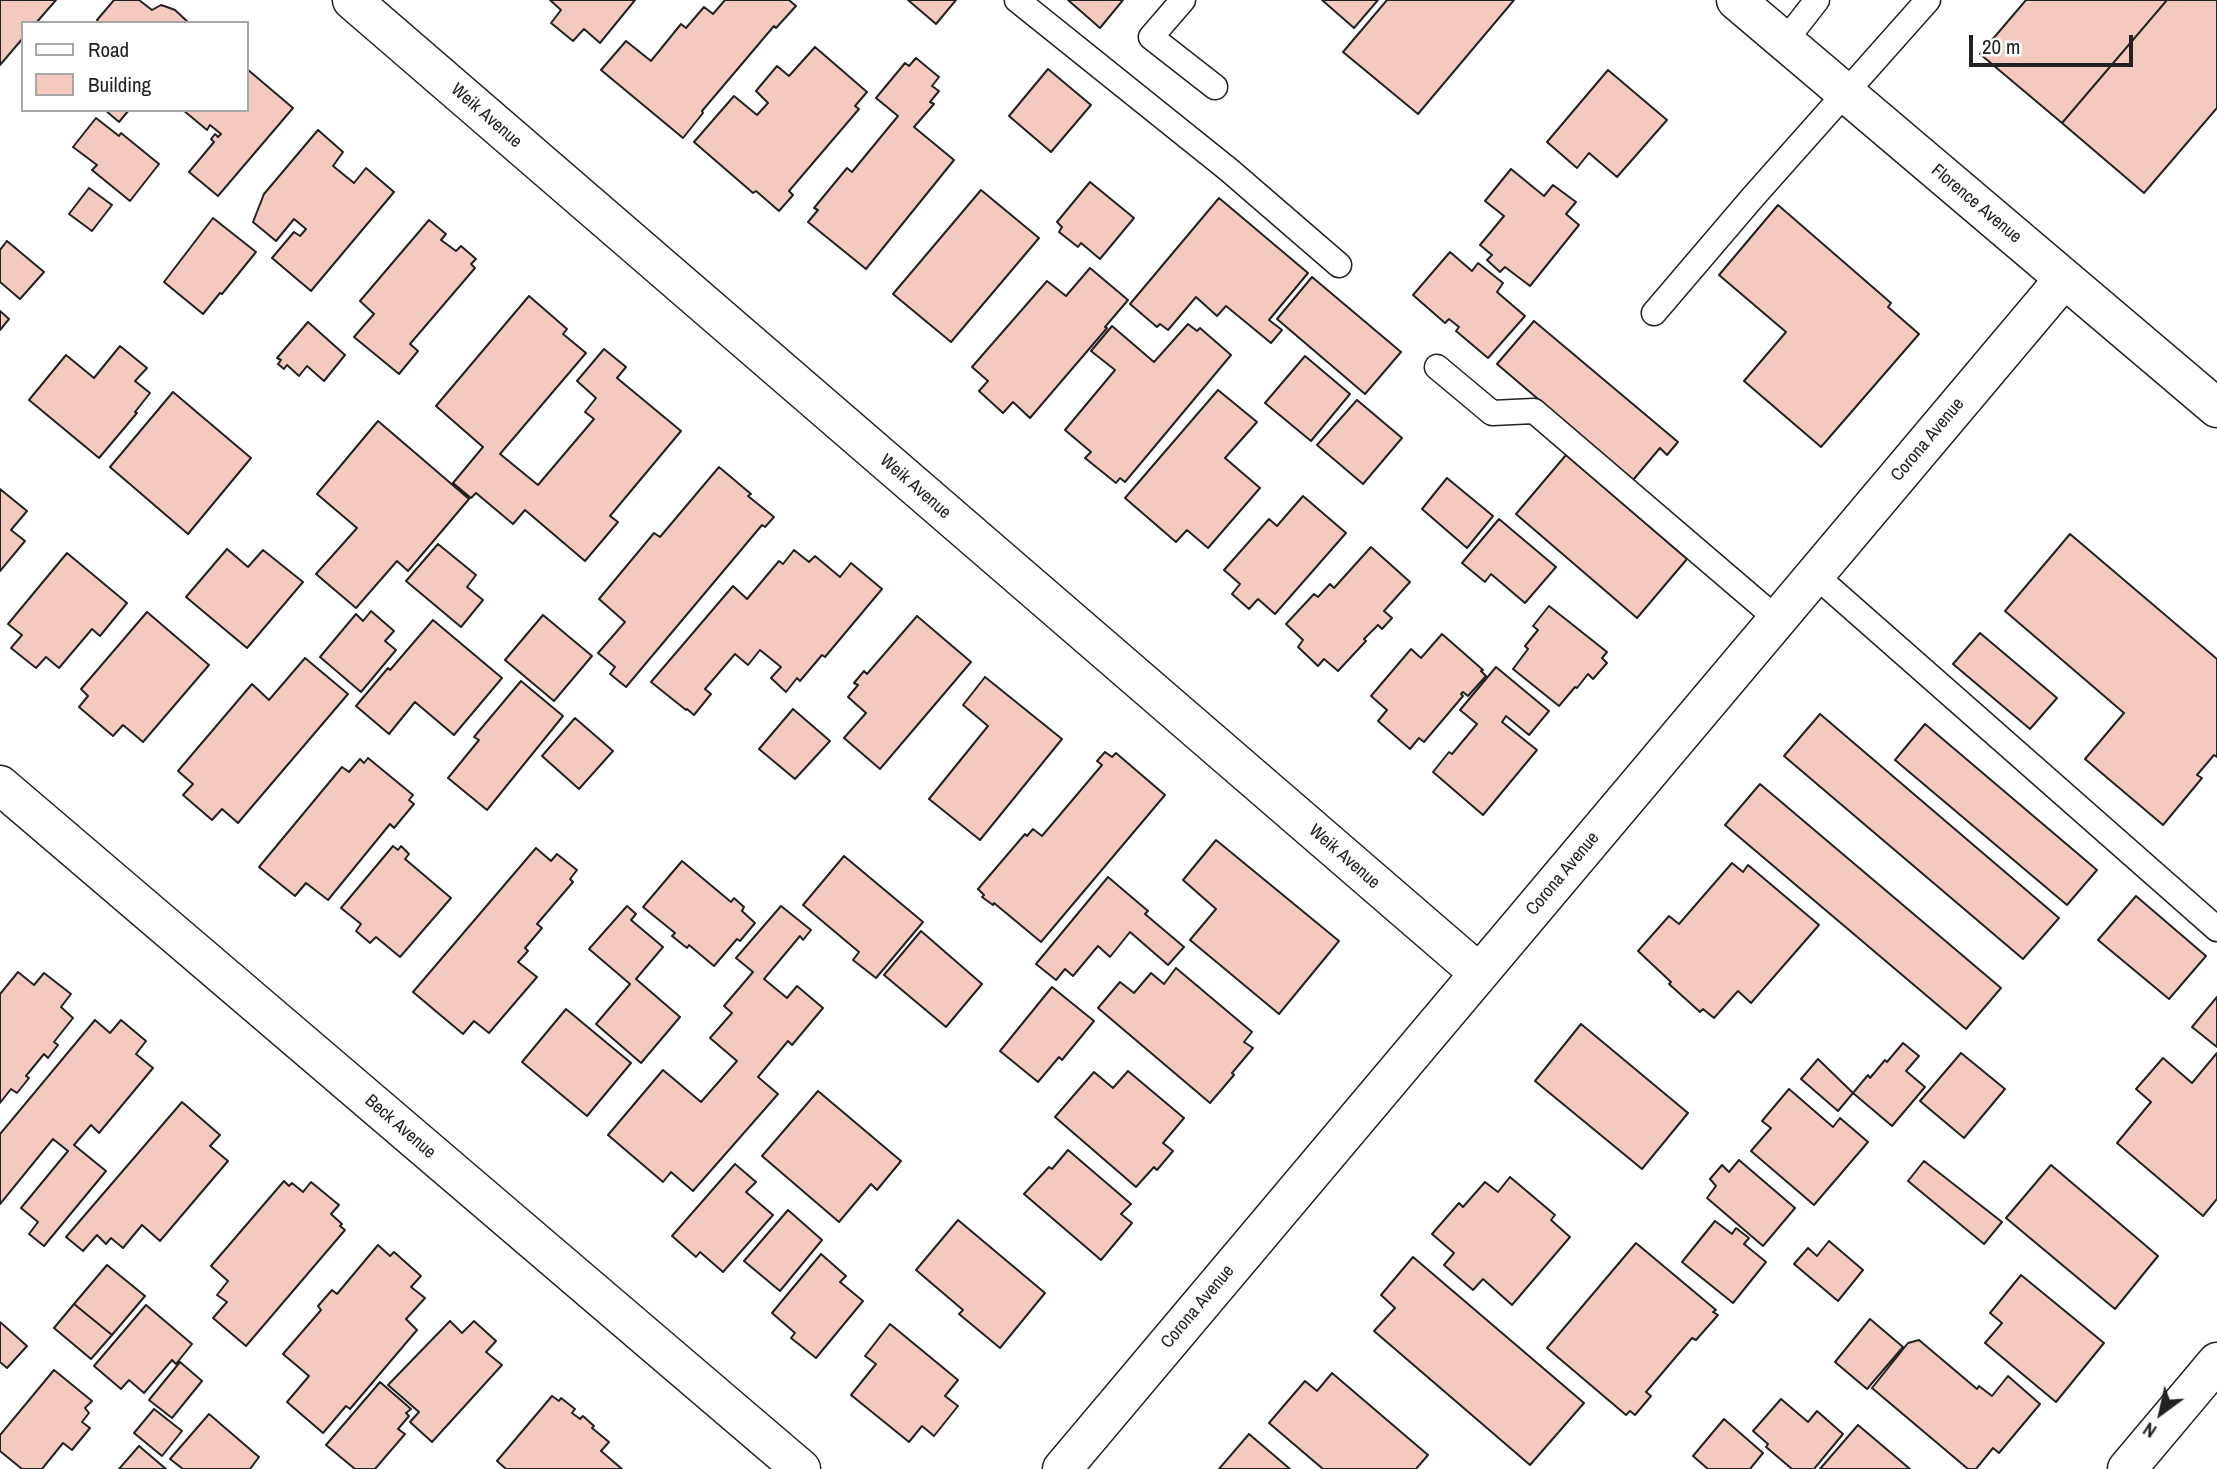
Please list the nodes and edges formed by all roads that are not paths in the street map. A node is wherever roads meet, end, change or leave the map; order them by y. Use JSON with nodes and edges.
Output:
{"nodes":[{"id":1,"x":352,"y":0,"type":"edge"},
{"id":2,"x":1017,"y":0,"type":"edge"},
{"id":3,"x":1183,"y":0,"type":"edge"},
{"id":4,"x":1736,"y":0,"type":"edge"},
{"id":5,"x":1817,"y":0,"type":"edge"},
{"id":6,"x":1928,"y":0,"type":"edge"},
{"id":7,"x":1785,"y":41,"type":"junction"},
{"id":8,"x":1215,"y":87,"type":"dead end"},
{"id":9,"x":1846,"y":93,"type":"junction"},
{"id":10,"x":1339,"y":265,"type":"dead end"},
{"id":11,"x":2064,"y":279,"type":"junction"},
{"id":12,"x":1654,"y":313,"type":"dead end"},
{"id":13,"x":1437,"y":368,"type":"dead end"},
{"id":14,"x":2217,"y":408,"type":"edge"},
{"id":15,"x":1815,"y":575,"type":"junction"},
{"id":16,"x":1777,"y":619,"type":"junction"},
{"id":17,"x":0,"y":785,"type":"edge"},
{"id":18,"x":2217,"y":929,"type":"edge"},
{"id":19,"x":1479,"y":973,"type":"junction"},
{"id":20,"x":2217,"y":1362,"type":"edge"},
{"id":21,"x":801,"y":1469,"type":"edge"},
{"id":22,"x":1062,"y":1469,"type":"edge"},
{"id":23,"x":2127,"y":1469,"type":"edge"}],
"edges":[{"from":1,"to":19,"type":"street","name":"Weik Avenue"},
{"from":2,"to":10,"type":"lane"},
{"from":3,"to":8,"type":"lane"},
{"from":4,"to":7,"type":"street","name":"Florence Avenue"},
{"from":5,"to":7,"type":"lane"},
{"from":6,"to":9,"type":"lane"},
{"from":7,"to":9,"type":"street","name":"Florence Avenue"},
{"from":9,"to":11,"type":"street","name":"Florence Avenue"},
{"from":9,"to":12,"type":"lane"},
{"from":11,"to":14,"type":"street","name":"Florence Avenue"},
{"from":11,"to":15,"type":"street","name":"Corona Avenue"},
{"from":13,"to":16,"type":"lane"},
{"from":15,"to":16,"type":"street","name":"Corona Avenue"},
{"from":15,"to":18,"type":"lane"},
{"from":16,"to":19,"type":"street","name":"Corona Avenue"},
{"from":17,"to":21,"type":"street","name":"Beck Avenue"},
{"from":19,"to":22,"type":"street","name":"Corona Avenue"},
{"from":20,"to":23,"type":"street"}]}
